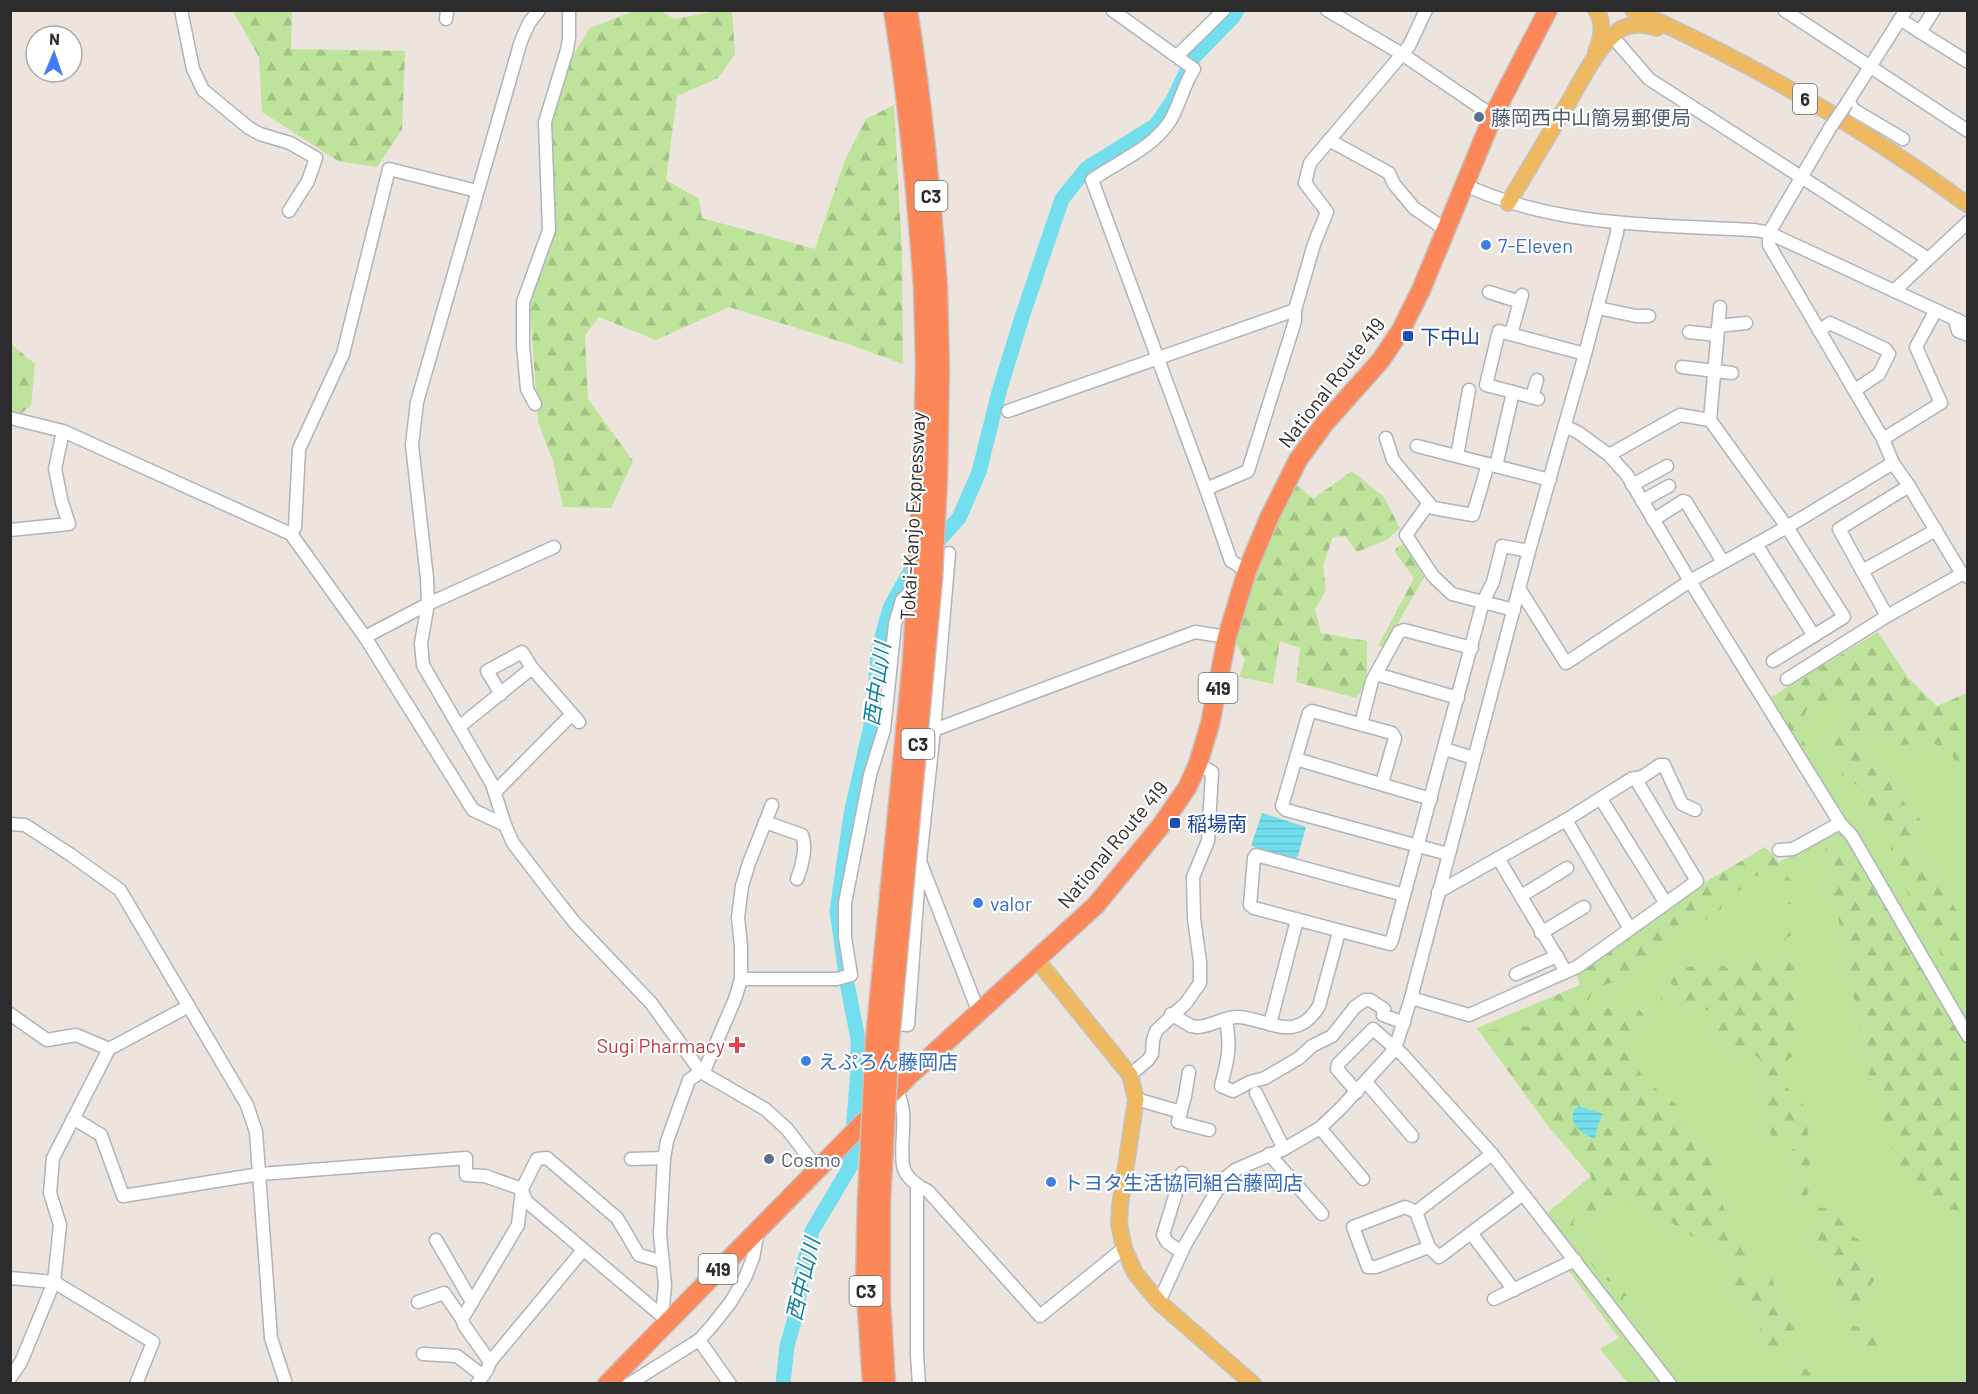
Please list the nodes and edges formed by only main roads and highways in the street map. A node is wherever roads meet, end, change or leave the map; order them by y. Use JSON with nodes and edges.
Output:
{"nodes":[{"id":1,"x":893,"y":10,"type":"edge"},
{"id":2,"x":908,"y":10,"type":"edge"},
{"id":3,"x":1548,"y":10,"type":"edge"},
{"id":4,"x":1596,"y":10,"type":"edge"},
{"id":5,"x":1633,"y":10,"type":"edge"},
{"id":6,"x":1659,"y":10,"type":"edge"},
{"id":7,"x":1592,"y":63,"type":"junction"},
{"id":8,"x":1750,"y":68,"type":"junction"},
{"id":9,"x":1779,"y":84,"type":"junction"},
{"id":10,"x":915,"y":106,"type":"junction"},
{"id":11,"x":1508,"y":203,"type":"road end"},
{"id":12,"x":1968,"y":205,"type":"edge"},
{"id":13,"x":1037,"y":960,"type":"junction"},
{"id":14,"x":874,"y":1199,"type":"junction"},
{"id":15,"x":608,"y":1383,"type":"edge"},
{"id":16,"x":872,"y":1383,"type":"edge"},
{"id":17,"x":886,"y":1383,"type":"edge"},
{"id":18,"x":1253,"y":1383,"type":"edge"}],
"edges":[{"from":1,"to":10,"type":"highway","name":"Tokai-Kanjo Expressway","number":"C3"},
{"from":2,"to":10,"type":"highway","name":"Tokai-Kanjo Expressway","number":"C3"},
{"from":3,"to":13,"type":"highway","name":"National Route 419","number":"419"},
{"from":4,"to":7,"type":"main road"},
{"from":5,"to":8,"type":"main road","number":"6"},
{"from":6,"to":9,"type":"main road"},
{"from":7,"to":8,"type":"main road"},
{"from":7,"to":11,"type":"main road"},
{"from":8,"to":9,"type":"main road","number":"6"},
{"from":9,"to":12,"type":"main road","number":"6"},
{"from":10,"to":14,"type":"highway","name":"Tokai-Kanjo Expressway","number":"C3","bridge":true},
{"from":13,"to":15,"type":"highway","name":"National Route 419","number":"419"},
{"from":13,"to":18,"type":"main road"},
{"from":14,"to":16,"type":"highway","name":"Tokai-Kanjo Expressway","number":"C3"},
{"from":14,"to":17,"type":"highway","name":"Tokai-Kanjo Expressway","number":"C3"}]}
